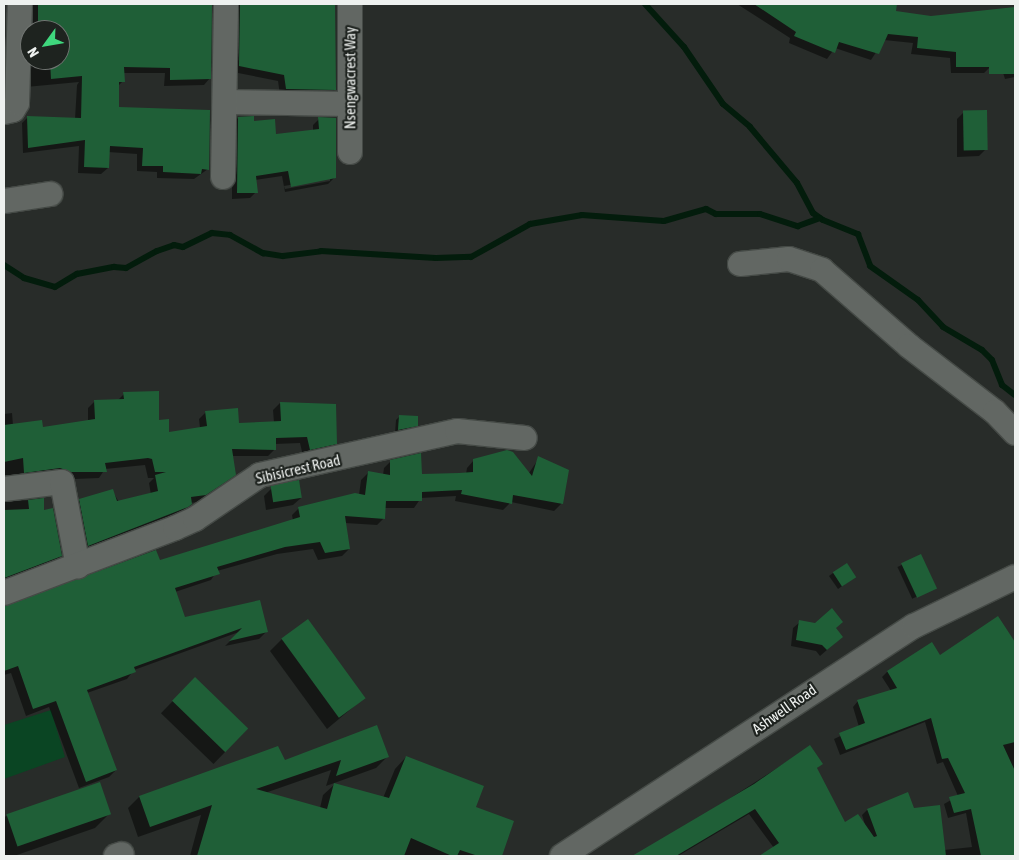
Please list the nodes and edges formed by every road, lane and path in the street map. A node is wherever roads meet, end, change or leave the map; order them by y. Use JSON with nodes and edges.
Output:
{"nodes":[{"id":1,"x":20,"y":4,"type":"edge"},
{"id":2,"x":226,"y":4,"type":"edge"},
{"id":3,"x":350,"y":4,"type":"edge"},
{"id":4,"x":225,"y":102,"type":"junction"},
{"id":5,"x":349,"y":104,"type":"junction"},
{"id":6,"x":4,"y":112,"type":"edge"},
{"id":7,"x":350,"y":152,"type":"dead end"},
{"id":8,"x":224,"y":177,"type":"dead end"},
{"id":9,"x":50,"y":194,"type":"dead end"},
{"id":10,"x":4,"y":201,"type":"edge"},
{"id":11,"x":740,"y":264,"type":"dead end"},
{"id":12,"x":1015,"y":433,"type":"edge"},
{"id":13,"x":525,"y":438,"type":"dead end"},
{"id":14,"x":4,"y":489,"type":"edge"},
{"id":15,"x":78,"y":567,"type":"junction"},
{"id":16,"x":1010,"y":584,"type":"edge"},
{"id":17,"x":4,"y":593,"type":"edge"},
{"id":18,"x":562,"y":856,"type":"edge"}],
"edges":[{"from":1,"to":6,"type":"street"},
{"from":2,"to":4,"type":"street"},
{"from":3,"to":5,"type":"street","name":"Nsengwacrest Way"},
{"from":4,"to":5,"type":"street"},
{"from":4,"to":8,"type":"street"},
{"from":5,"to":7,"type":"street","name":"Nsengwacrest Way"},
{"from":9,"to":10,"type":"street"},
{"from":11,"to":12,"type":"street"},
{"from":13,"to":15,"type":"street","name":"Sibisicrest Road"},
{"from":14,"to":15,"type":"street"},
{"from":15,"to":17,"type":"street","name":"Sibisicrest Road"},
{"from":16,"to":18,"type":"street","name":"Ashwell Road"}]}
